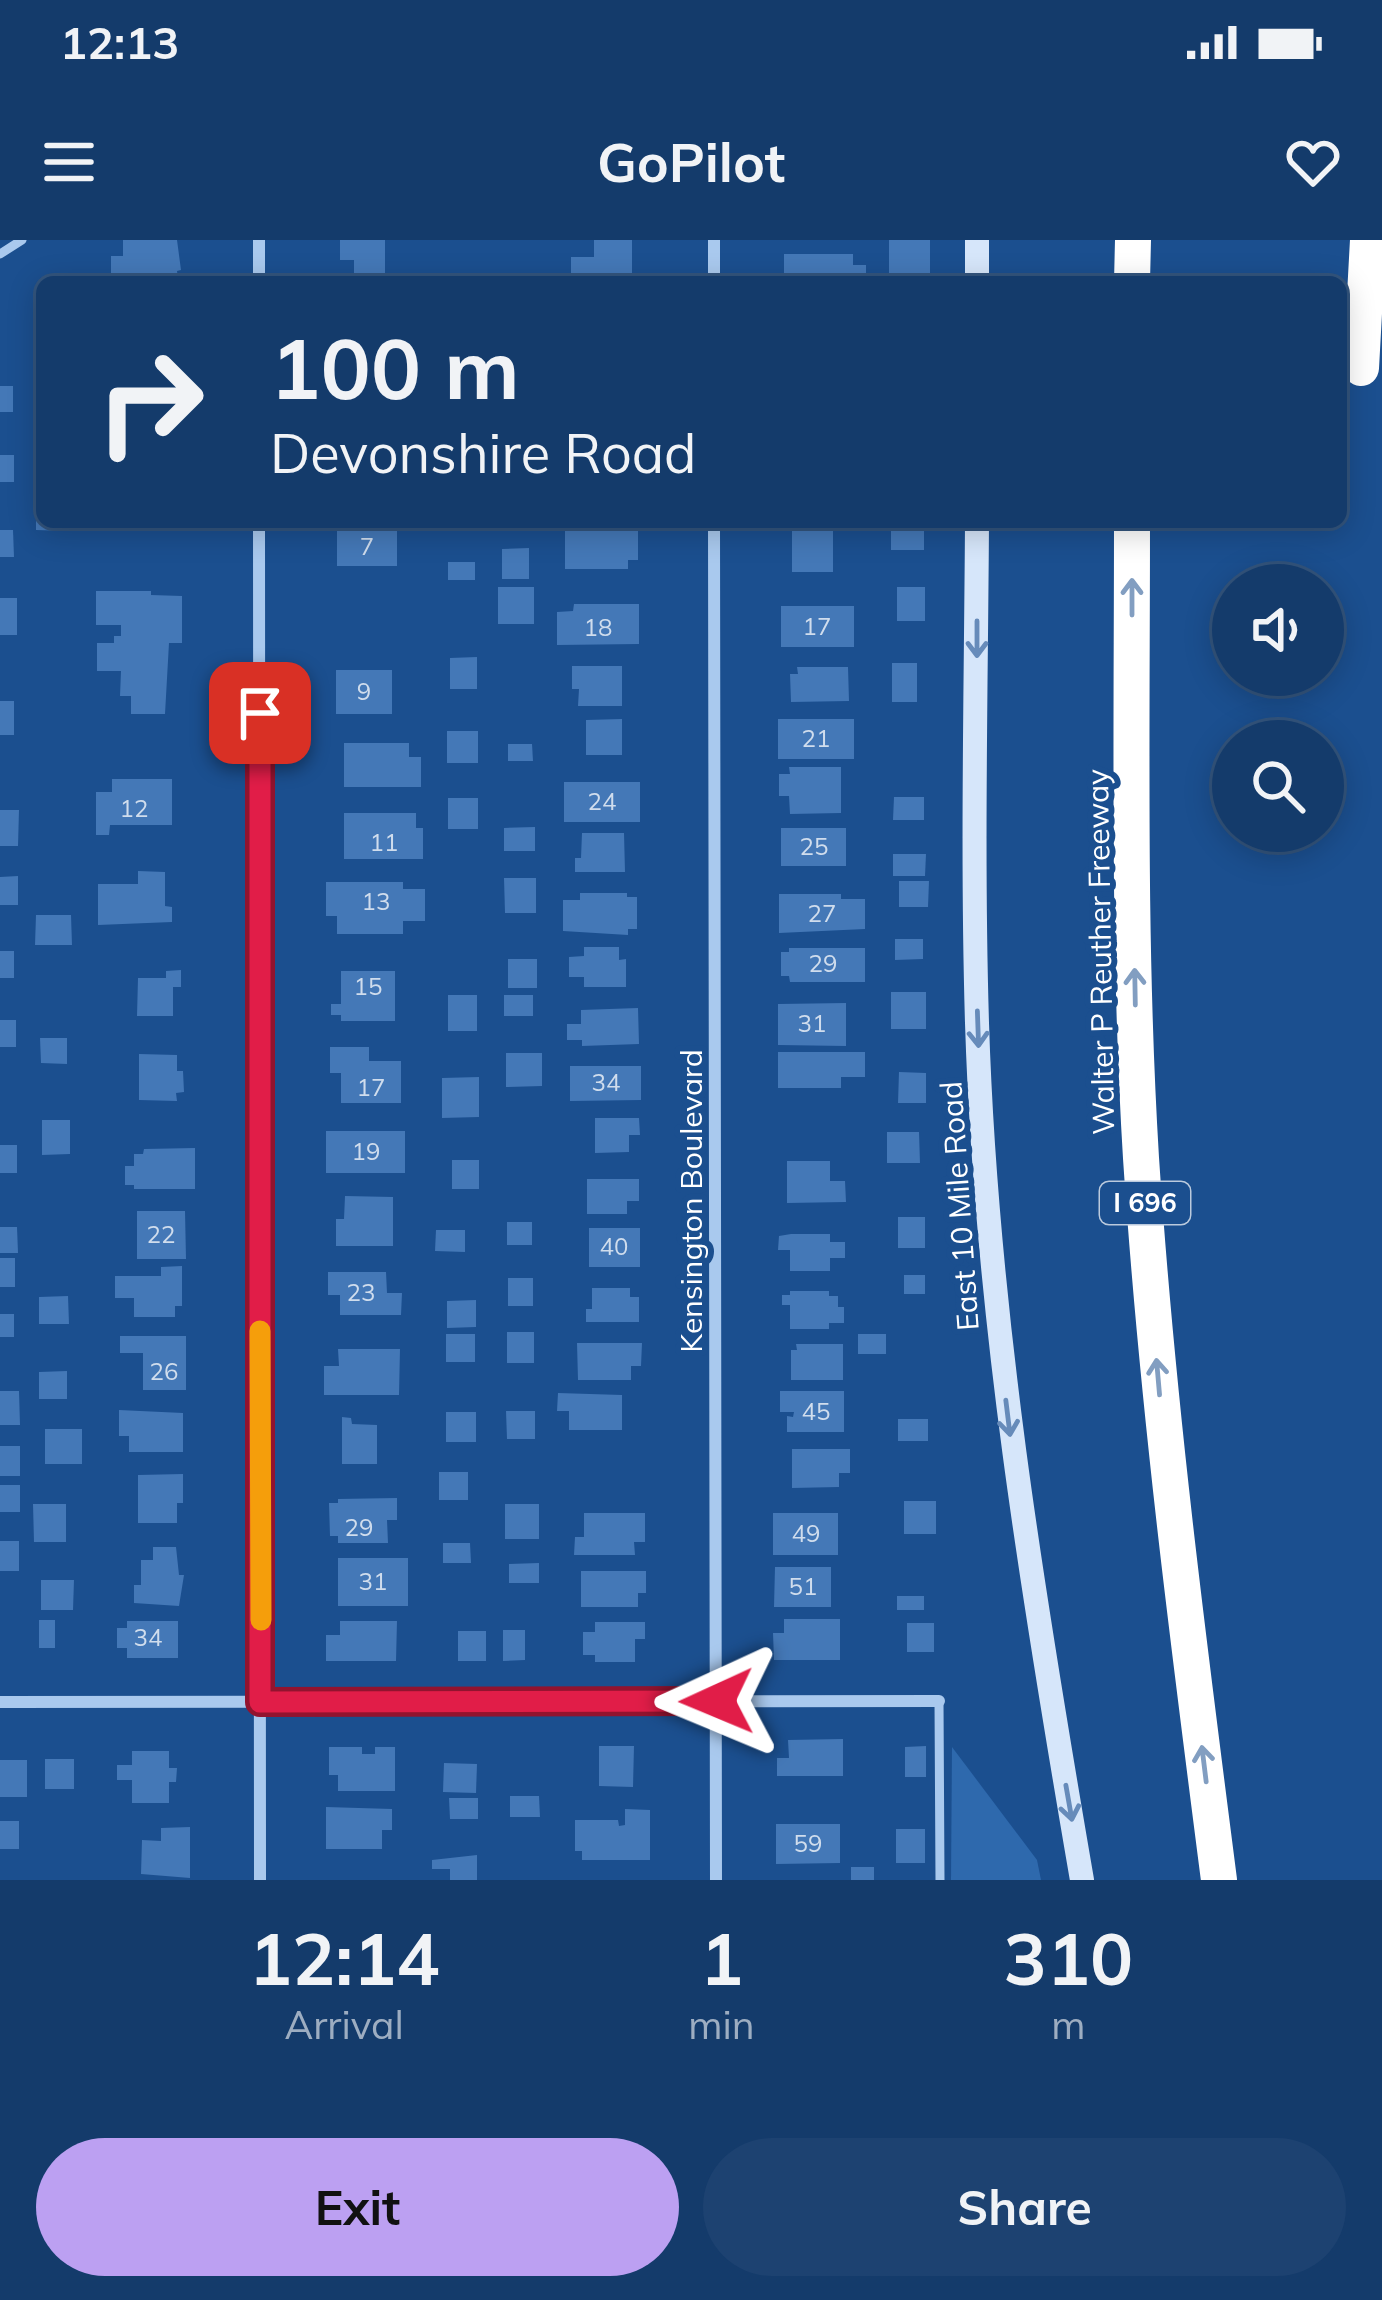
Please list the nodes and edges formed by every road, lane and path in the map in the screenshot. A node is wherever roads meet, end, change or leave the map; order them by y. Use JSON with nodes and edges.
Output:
{"nodes":[{"id":1,"x":22,"y":240,"type":"edge"},
{"id":2,"x":259,"y":240,"type":"edge"},
{"id":3,"x":714,"y":240,"type":"edge"},
{"id":4,"x":977,"y":240,"type":"edge"},
{"id":5,"x":1132,"y":240,"type":"edge"},
{"id":6,"x":1368,"y":240,"type":"edge"},
{"id":7,"x":0,"y":254,"type":"edge"},
{"id":8,"x":259,"y":276,"type":"edge"},
{"id":9,"x":714,"y":276,"type":"edge"},
{"id":10,"x":977,"y":276,"type":"edge"},
{"id":11,"x":1132,"y":276,"type":"edge"},
{"id":12,"x":1361,"y":368,"type":"dead end"},
{"id":13,"x":260,"y":528,"type":"edge"},
{"id":14,"x":714,"y":528,"type":"edge"},
{"id":15,"x":977,"y":528,"type":"edge"},
{"id":16,"x":1132,"y":528,"type":"edge"},
{"id":17,"x":717,"y":1701,"type":"junction"},
{"id":18,"x":939,"y":1701,"type":"joint"},
{"id":19,"x":0,"y":1702,"type":"edge"},
{"id":20,"x":260,"y":1702,"type":"junction"},
{"id":21,"x":260,"y":1880,"type":"edge"},
{"id":22,"x":716,"y":1880,"type":"edge"},
{"id":23,"x":940,"y":1880,"type":"edge"},
{"id":24,"x":1082,"y":1880,"type":"edge"},
{"id":25,"x":1219,"y":1880,"type":"edge"}],
"edges":[{"from":1,"to":7,"type":"lane"},
{"from":2,"to":8,"type":"street"},
{"from":3,"to":9,"type":"street"},
{"from":4,"to":10,"type":"main road"},
{"from":5,"to":11,"type":"highway"},
{"from":6,"to":12,"type":"highway"},
{"from":13,"to":20,"type":"street"},
{"from":14,"to":17,"type":"street","name":"Kensington Boulevard"},
{"from":15,"to":24,"type":"main road","name":"East 10 Mile Road","one_way":true},
{"from":25,"to":16,"type":"highway","name":"Walter P Reuther Freeway","number":"I 696","one_way":true},
{"from":17,"to":18,"type":"street"},
{"from":17,"to":20,"type":"street"},
{"from":17,"to":22,"type":"street","name":"Kensington Boulevard"},
{"from":18,"to":23,"type":"lane"},
{"from":19,"to":20,"type":"street"},
{"from":20,"to":21,"type":"street"}]}
